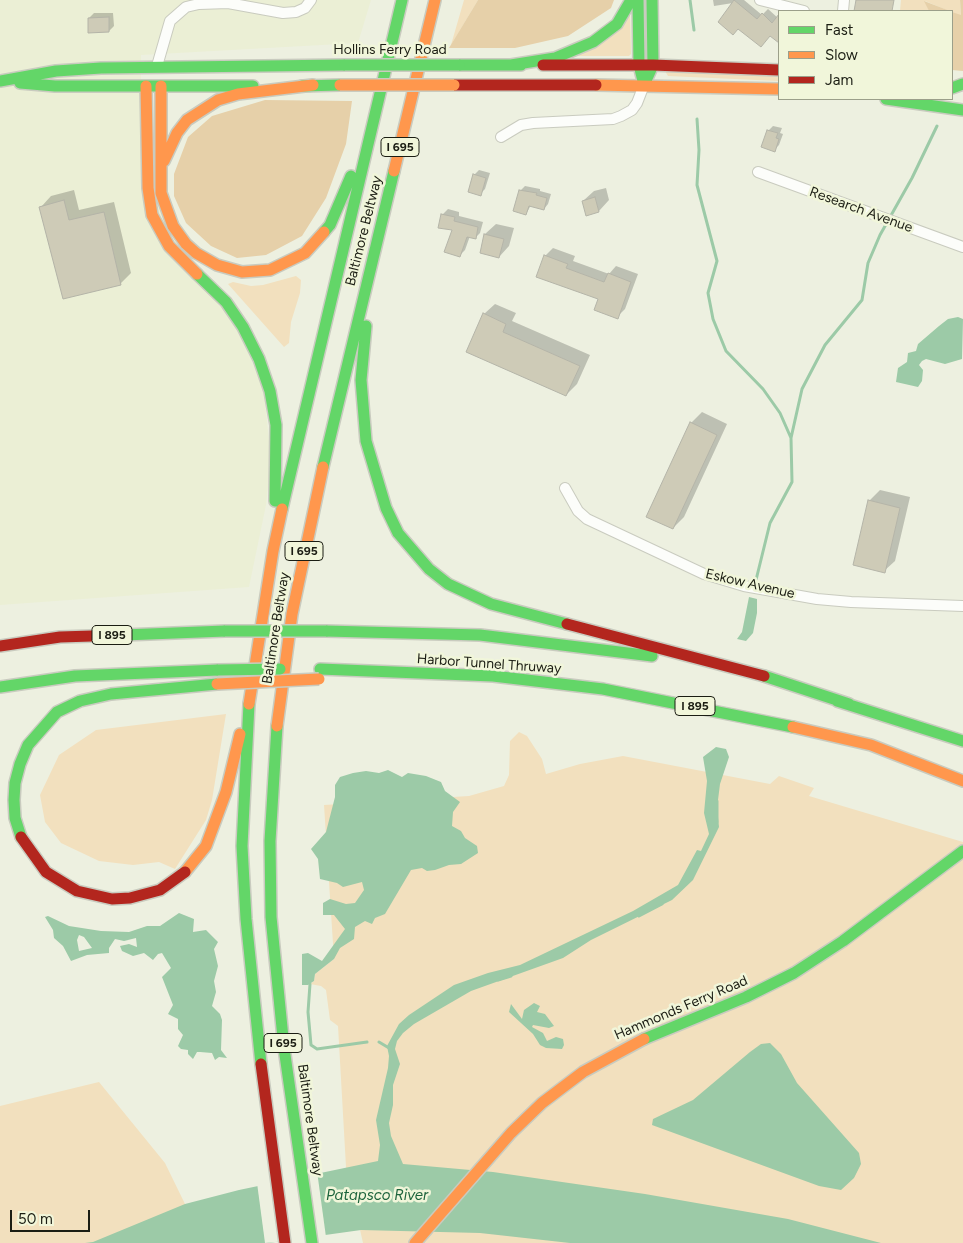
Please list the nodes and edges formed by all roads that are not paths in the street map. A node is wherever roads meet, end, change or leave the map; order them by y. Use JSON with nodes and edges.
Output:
{"nodes":[{"id":1,"x":312,"y":0,"type":"edge"},
{"id":2,"x":402,"y":0,"type":"edge"},
{"id":3,"x":435,"y":0,"type":"edge"},
{"id":4,"x":440,"y":0,"type":"edge"},
{"id":5,"x":630,"y":0,"type":"edge"},
{"id":6,"x":638,"y":0,"type":"edge"},
{"id":7,"x":652,"y":0,"type":"edge"},
{"id":8,"x":760,"y":0,"type":"edge"},
{"id":9,"x":800,"y":10,"type":"edge"},
{"id":10,"x":429,"y":27,"type":"junction"},
{"id":11,"x":511,"y":65,"type":"junction"},
{"id":12,"x":639,"y":65,"type":"junction"},
{"id":13,"x":653,"y":65,"type":"junction"},
{"id":14,"x":157,"y":66,"type":"junction"},
{"id":15,"x":778,"y":70,"type":"edge"},
{"id":16,"x":1,"y":81,"type":"edge"},
{"id":17,"x":644,"y":85,"type":"junction"},
{"id":18,"x":146,"y":86,"type":"junction"},
{"id":19,"x":161,"y":86,"type":"junction"},
{"id":20,"x":313,"y":86,"type":"junction"},
{"id":21,"x":778,"y":89,"type":"edge"},
{"id":22,"x":893,"y":100,"type":"edge"},
{"id":23,"x":376,"y":110,"type":"junction"},
{"id":24,"x":963,"y":110,"type":"edge"},
{"id":25,"x":501,"y":137,"type":"dead end"},
{"id":26,"x":161,"y":169,"type":"junction"},
{"id":27,"x":758,"y":172,"type":"dead end"},
{"id":28,"x":963,"y":247,"type":"edge"},
{"id":29,"x":370,"y":267,"type":"junction"},
{"id":30,"x":565,"y":488,"type":"dead end"},
{"id":31,"x":273,"y":551,"type":"junction"},
{"id":32,"x":963,"y":606,"type":"edge"},
{"id":33,"x":0,"y":646,"type":"edge"},
{"id":34,"x":320,"y":674,"type":"junction"},
{"id":35,"x":0,"y":687,"type":"edge"},
{"id":36,"x":250,"y":694,"type":"junction"},
{"id":37,"x":849,"y":704,"type":"junction"},
{"id":38,"x":963,"y":741,"type":"edge"},
{"id":39,"x":963,"y":781,"type":"edge"},
{"id":40,"x":963,"y":851,"type":"edge"},
{"id":41,"x":285,"y":1243,"type":"edge"},
{"id":42,"x":312,"y":1243,"type":"edge"},
{"id":43,"x":415,"y":1243,"type":"edge"}],
"edges":[{"from":1,"to":14,"type":"street"},
{"from":2,"to":23,"type":"main road","name":"Baltimore Beltway","number":"I 695"},
{"from":3,"to":10,"type":"main road","name":"Baltimore Beltway","number":"I 695"},
{"from":4,"to":10,"type":"main road"},
{"from":5,"to":11,"type":"main road"},
{"from":6,"to":12,"type":"main road"},
{"from":7,"to":13,"type":"main road"},
{"from":8,"to":9,"type":"street"},
{"from":10,"to":29,"type":"main road","name":"Baltimore Beltway","number":"I 695"},
{"from":11,"to":12,"type":"main road","name":"Hollins Ferry Road"},
{"from":11,"to":14,"type":"main road","name":"Hollins Ferry Road","bridge":true},
{"from":12,"to":13,"type":"main road","name":"Hollins Ferry Road"},
{"from":12,"to":17,"type":"main road"},
{"from":13,"to":15,"type":"main road","name":"Hollins Ferry Road"},
{"from":13,"to":17,"type":"main road"},
{"from":14,"to":16,"type":"main road","name":"Hollins Ferry Road"},
{"from":14,"to":18,"type":"main road"},
{"from":14,"to":19,"type":"main road"},
{"from":16,"to":18,"type":"main road","name":"Hollins Ferry Road"},
{"from":17,"to":20,"type":"main road","name":"Hollins Ferry Road","bridge":true},
{"from":17,"to":21,"type":"main road","name":"Hollins Ferry Road"},
{"from":17,"to":25,"type":"street"},
{"from":18,"to":19,"type":"main road","name":"Hollins Ferry Road"},
{"from":18,"to":31,"type":"main road"},
{"from":19,"to":20,"type":"main road","name":"Hollins Ferry Road"},
{"from":19,"to":26,"type":"main road"},
{"from":20,"to":26,"type":"main road"},
{"from":22,"to":24,"type":"main road"},
{"from":23,"to":26,"type":"main road"},
{"from":23,"to":31,"type":"main road","name":"Baltimore Beltway","number":"I 695"},
{"from":27,"to":28,"type":"street","name":"Research Avenue"},
{"from":29,"to":37,"type":"main road"},
{"from":29,"to":42,"type":"main road","name":"Baltimore Beltway","number":"I 695"},
{"from":30,"to":32,"type":"street","name":"Eskow Avenue"},
{"from":31,"to":36,"type":"main road","name":"Baltimore Beltway","number":"I 695"},
{"from":33,"to":37,"type":"main road","name":"Harbor Tunnel Thruway","number":"I 895","bridge":true},
{"from":34,"to":35,"type":"main road","name":"Harbor Tunnel Thruway","number":"I 895","bridge":true},
{"from":34,"to":36,"type":"main road","bridge":true},
{"from":34,"to":39,"type":"main road","name":"Harbor Tunnel Thruway","number":"I 895"},
{"from":36,"to":41,"type":"main road","name":"Baltimore Beltway","number":"I 695"},
{"from":37,"to":38,"type":"main road","name":"Harbor Tunnel Thruway","number":"I 895"},
{"from":40,"to":43,"type":"main road","name":"Hammonds Ferry Road"}]}
